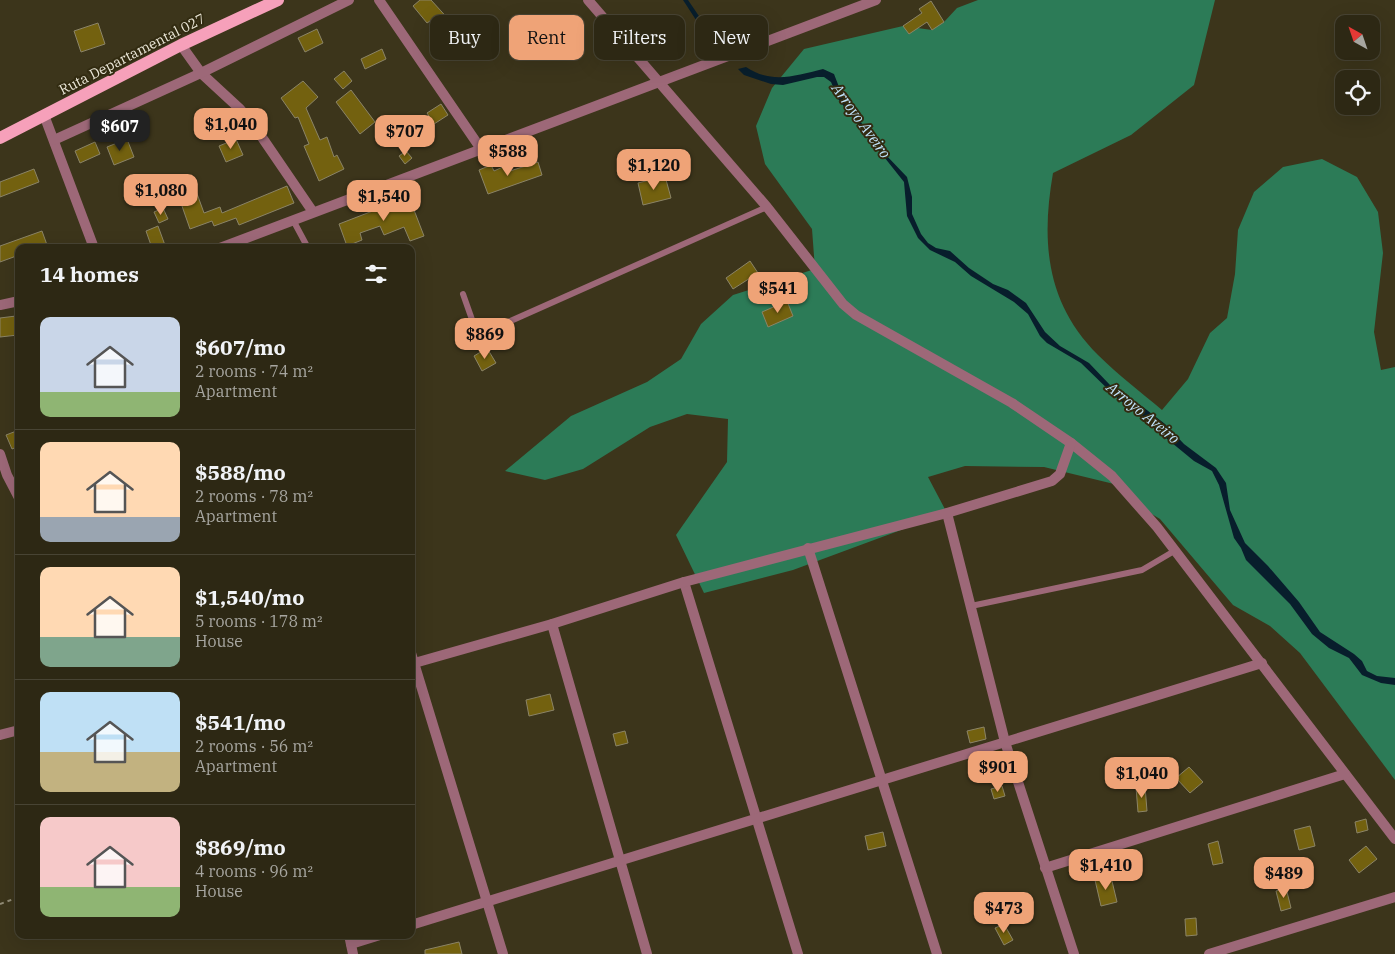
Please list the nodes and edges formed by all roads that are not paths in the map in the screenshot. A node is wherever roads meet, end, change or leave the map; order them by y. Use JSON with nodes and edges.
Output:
{"nodes":[{"id":1,"x":278,"y":0,"type":"edge"},
{"id":2,"x":349,"y":0,"type":"edge"},
{"id":3,"x":379,"y":0,"type":"edge"},
{"id":4,"x":588,"y":0,"type":"edge"},
{"id":5,"x":876,"y":0,"type":"edge"},
{"id":6,"x":181,"y":45,"type":"junction"},
{"id":7,"x":201,"y":73,"type":"junction"},
{"id":8,"x":660,"y":83,"type":"junction"},
{"id":9,"x":44,"y":115,"type":"junction"},
{"id":10,"x":0,"y":138,"type":"edge"},
{"id":11,"x":54,"y":140,"type":"junction"},
{"id":12,"x":481,"y":149,"type":"junction"},
{"id":13,"x":767,"y":206,"type":"junction"},
{"id":14,"x":313,"y":212,"type":"junction"},
{"id":15,"x":293,"y":220,"type":"junction"},
{"id":16,"x":93,"y":244,"type":"edge"},
{"id":17,"x":230,"y":244,"type":"edge"},
{"id":18,"x":306,"y":244,"type":"edge"},
{"id":19,"x":463,"y":294,"type":"dead end"},
{"id":20,"x":15,"y":302,"type":"edge"},
{"id":21,"x":0,"y":305,"type":"edge"},
{"id":22,"x":1071,"y":443,"type":"junction"},
{"id":23,"x":0,"y":454,"type":"edge"},
{"id":24,"x":15,"y":490,"type":"edge"},
{"id":25,"x":947,"y":513,"type":"junction"},
{"id":26,"x":808,"y":548,"type":"junction"},
{"id":27,"x":1176,"y":550,"type":"junction"},
{"id":28,"x":684,"y":582,"type":"junction"},
{"id":29,"x":971,"y":606,"type":"junction"},
{"id":30,"x":552,"y":624,"type":"junction"},
{"id":31,"x":415,"y":663,"type":"edge"},
{"id":32,"x":1262,"y":663,"type":"junction"},
{"id":33,"x":415,"y":670,"type":"edge"},
{"id":34,"x":15,"y":731,"type":"edge"},
{"id":35,"x":0,"y":735,"type":"edge"},
{"id":36,"x":1005,"y":742,"type":"junction"},
{"id":37,"x":1345,"y":774,"type":"junction"},
{"id":38,"x":882,"y":780,"type":"junction"},
{"id":39,"x":757,"y":819,"type":"junction"},
{"id":40,"x":1395,"y":839,"type":"edge"},
{"id":41,"x":620,"y":861,"type":"junction"},
{"id":42,"x":1045,"y":868,"type":"junction"},
{"id":43,"x":1395,"y":897,"type":"edge"},
{"id":44,"x":488,"y":902,"type":"junction"},
{"id":45,"x":415,"y":925,"type":"edge"},
{"id":46,"x":367,"y":939,"type":"edge"},
{"id":47,"x":351,"y":944,"type":"edge"},
{"id":48,"x":504,"y":954,"type":"edge"},
{"id":49,"x":647,"y":954,"type":"edge"},
{"id":50,"x":798,"y":954,"type":"edge"},
{"id":51,"x":937,"y":954,"type":"edge"},
{"id":52,"x":1074,"y":954,"type":"edge"},
{"id":53,"x":1209,"y":954,"type":"edge"}],
"edges":[{"from":1,"to":6,"type":"main road","name":"Ruta Departamental 027"},
{"from":2,"to":7,"type":"street"},
{"from":3,"to":12,"type":"street"},
{"from":4,"to":8,"type":"street"},
{"from":5,"to":8,"type":"street"},
{"from":6,"to":7,"type":"street"},
{"from":6,"to":9,"type":"main road","name":"Ruta Departamental 027"},
{"from":7,"to":11,"type":"street"},
{"from":7,"to":14,"type":"street"},
{"from":8,"to":12,"type":"street"},
{"from":8,"to":13,"type":"street"},
{"from":9,"to":10,"type":"main road","name":"Ruta Departamental 027"},
{"from":9,"to":11,"type":"street"},
{"from":11,"to":16,"type":"street"},
{"from":12,"to":14,"type":"street"},
{"from":13,"to":19,"type":"lane"},
{"from":13,"to":22,"type":"street"},
{"from":14,"to":15,"type":"street"},
{"from":15,"to":17,"type":"street"},
{"from":15,"to":18,"type":"lane"},
{"from":20,"to":21,"type":"street"},
{"from":22,"to":25,"type":"street"},
{"from":22,"to":27,"type":"street"},
{"from":23,"to":24,"type":"street"},
{"from":25,"to":26,"type":"street"},
{"from":25,"to":29,"type":"street"},
{"from":26,"to":28,"type":"street"},
{"from":26,"to":38,"type":"street"},
{"from":27,"to":29,"type":"lane"},
{"from":27,"to":32,"type":"street"},
{"from":28,"to":30,"type":"street"},
{"from":28,"to":39,"type":"street"},
{"from":29,"to":36,"type":"street"},
{"from":30,"to":31,"type":"street"},
{"from":30,"to":41,"type":"street"},
{"from":32,"to":36,"type":"street"},
{"from":32,"to":37,"type":"street"},
{"from":33,"to":44,"type":"street"},
{"from":34,"to":35,"type":"street"},
{"from":36,"to":38,"type":"street"},
{"from":36,"to":42,"type":"street"},
{"from":37,"to":40,"type":"street"},
{"from":37,"to":42,"type":"street"},
{"from":38,"to":39,"type":"street"},
{"from":38,"to":51,"type":"street"},
{"from":39,"to":41,"type":"street"},
{"from":39,"to":50,"type":"street"},
{"from":41,"to":44,"type":"street"},
{"from":41,"to":49,"type":"street"},
{"from":42,"to":52,"type":"street"},
{"from":43,"to":53,"type":"street"},
{"from":44,"to":45,"type":"street"},
{"from":44,"to":48,"type":"street"},
{"from":46,"to":47,"type":"street"}]}
